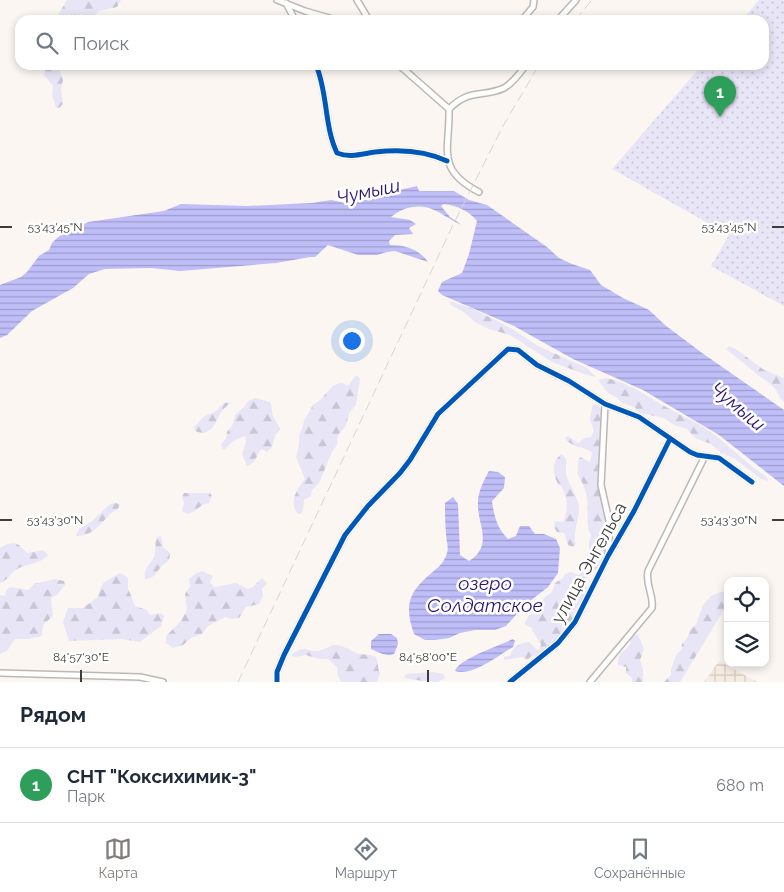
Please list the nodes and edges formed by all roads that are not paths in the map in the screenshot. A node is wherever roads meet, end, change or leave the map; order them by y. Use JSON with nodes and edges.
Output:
{"nodes":[{"id":1,"x":277,"y":0,"type":"edge"},
{"id":2,"x":357,"y":0,"type":"edge"},
{"id":3,"x":534,"y":0,"type":"edge"},
{"id":4,"x":576,"y":0,"type":"edge"},
{"id":5,"x":286,"y":4,"type":"junction"},
{"id":6,"x":292,"y":15,"type":"edge"},
{"id":7,"x":317,"y":15,"type":"edge"},
{"id":8,"x":366,"y":15,"type":"edge"},
{"id":9,"x":526,"y":15,"type":"edge"},
{"id":10,"x":562,"y":15,"type":"edge"},
{"id":11,"x":317,"y":70,"type":"edge"},
{"id":12,"x":405,"y":70,"type":"edge"},
{"id":13,"x":408,"y":70,"type":"edge"},
{"id":14,"x":522,"y":70,"type":"edge"},
{"id":15,"x":411,"y":75,"type":"junction"},
{"id":16,"x":449,"y":109,"type":"junction"},
{"id":17,"x":447,"y":161,"type":"junction"},
{"id":18,"x":479,"y":192,"type":"dead end"},
{"id":19,"x":605,"y":404,"type":"junction"},
{"id":20,"x":670,"y":440,"type":"junction"},
{"id":21,"x":704,"y":456,"type":"junction"},
{"id":22,"x":752,"y":482,"type":"dead end"},
{"id":23,"x":608,"y":556,"type":"junction"},
{"id":24,"x":0,"y":673,"type":"edge"},
{"id":25,"x":162,"y":682,"type":"edge"},
{"id":26,"x":277,"y":682,"type":"edge"},
{"id":27,"x":510,"y":682,"type":"edge"},
{"id":28,"x":590,"y":682,"type":"edge"}],
"edges":[{"from":1,"to":5,"type":"street"},
{"from":2,"to":8,"type":"street"},
{"from":3,"to":9,"type":"street"},
{"from":4,"to":10,"type":"street"},
{"from":5,"to":6,"type":"street"},
{"from":5,"to":7,"type":"street"},
{"from":11,"to":17,"type":"street"},
{"from":12,"to":15,"type":"street"},
{"from":13,"to":15,"type":"street"},
{"from":14,"to":16,"type":"street"},
{"from":15,"to":16,"type":"street"},
{"from":16,"to":17,"type":"street"},
{"from":17,"to":18,"type":"street"},
{"from":19,"to":20,"type":"street"},
{"from":19,"to":23,"type":"street","name":"улица Энгельса"},
{"from":19,"to":26,"type":"street"},
{"from":20,"to":21,"type":"street"},
{"from":20,"to":23,"type":"street","name":"улица Энгельса"},
{"from":21,"to":22,"type":"street"},
{"from":21,"to":28,"type":"street"},
{"from":23,"to":27,"type":"street","name":"улица Энгельса"},
{"from":24,"to":25,"type":"street"}]}
